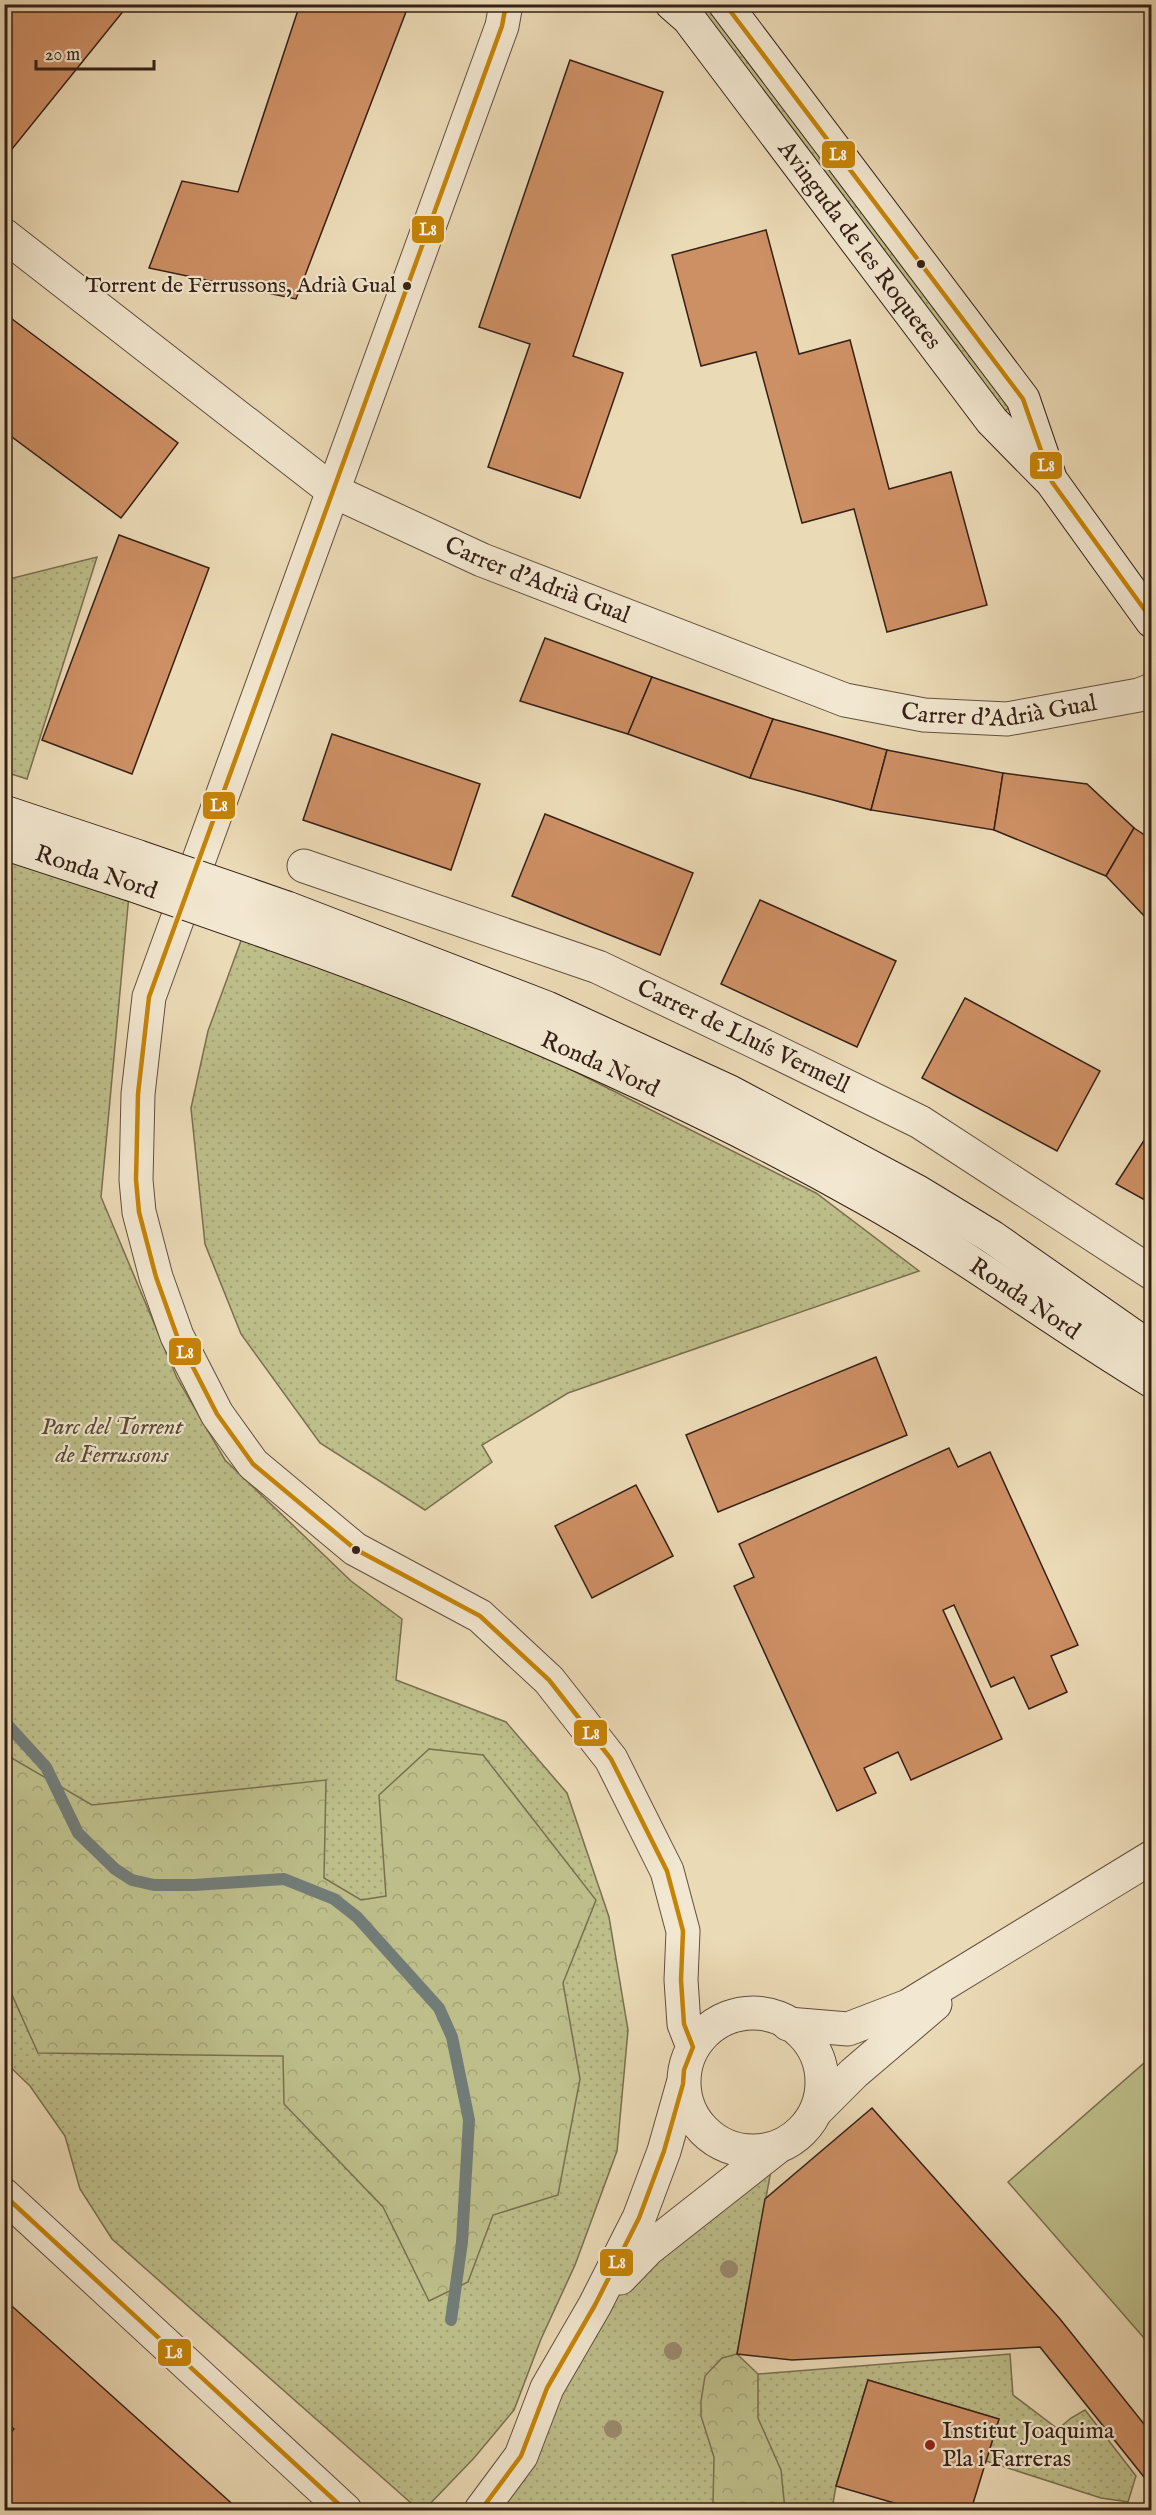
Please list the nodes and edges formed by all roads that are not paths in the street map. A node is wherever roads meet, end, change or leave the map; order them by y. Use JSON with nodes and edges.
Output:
{"nodes":[{"id":1,"x":506,"y":4,"type":"edge"},
{"id":2,"x":672,"y":4,"type":"edge"},
{"id":3,"x":725,"y":4,"type":"edge"},
{"id":4,"x":4,"y":235,"type":"edge"},
{"id":5,"x":1052,"y":482,"type":"junction"},
{"id":6,"x":333,"y":491,"type":"junction"},
{"id":7,"x":1152,"y":621,"type":"edge"},
{"id":8,"x":1152,"y":690,"type":"edge"},
{"id":9,"x":4,"y":812,"type":"edge"},
{"id":10,"x":4,"y":843,"type":"edge"},
{"id":11,"x":304,"y":866,"type":"dead end"},
{"id":12,"x":134,"y":871,"type":"junction"},
{"id":13,"x":280,"y":921,"type":"junction"},
{"id":14,"x":1152,"y":1273,"type":"edge"},
{"id":15,"x":1152,"y":1348,"type":"edge"},
{"id":16,"x":1152,"y":1381,"type":"edge"},
{"id":17,"x":1152,"y":1857,"type":"edge"},
{"id":18,"x":985,"y":1959,"type":"junction"},
{"id":19,"x":788,"y":2024,"type":"junction"},
{"id":20,"x":693,"y":2047,"type":"junction"},
{"id":21,"x":683,"y":2084,"type":"junction"},
{"id":22,"x":818,"y":2109,"type":"junction"},
{"id":23,"x":775,"y":2149,"type":"junction"},
{"id":24,"x":4,"y":2195,"type":"edge"},
{"id":25,"x":595,"y":2305,"type":"junction"},
{"id":26,"x":345,"y":2511,"type":"edge"},
{"id":27,"x":480,"y":2511,"type":"edge"}],
"edges":[{"from":1,"to":6,"type":"street"},
{"from":2,"to":5,"type":"street","name":"Avinguda de les Roquetes"},
{"from":3,"to":5,"type":"street","name":"Avinguda de les Roquetes"},
{"from":4,"to":6,"type":"street","name":"Carrer d'Adrià Gual"},
{"from":5,"to":7,"type":"street","name":"Avinguda de les Roquetes"},
{"from":6,"to":8,"type":"street","name":"Carrer d'Adrià Gual"},
{"from":6,"to":20,"type":"street"},
{"from":9,"to":12,"type":"street","name":"Ronda Nord"},
{"from":10,"to":12,"type":"street","name":"Ronda Nord"},
{"from":11,"to":14,"type":"street","name":"Carrer de Lluís Vermell"},
{"from":12,"to":13,"type":"street","name":"Ronda Nord","bridge":true},
{"from":13,"to":15,"type":"street","name":"Ronda Nord"},
{"from":13,"to":16,"type":"street","name":"Ronda Nord"},
{"from":17,"to":18,"type":"street"},
{"from":18,"to":19,"type":"street"},
{"from":18,"to":22,"type":"street"},
{"from":19,"to":20,"type":"street"},
{"from":19,"to":22,"type":"street"},
{"from":20,"to":21,"type":"street"},
{"from":21,"to":23,"type":"street"},
{"from":21,"to":25,"type":"street"},
{"from":22,"to":23,"type":"street"},
{"from":23,"to":25,"type":"street"},
{"from":24,"to":26,"type":"street"},
{"from":25,"to":27,"type":"street"}]}
